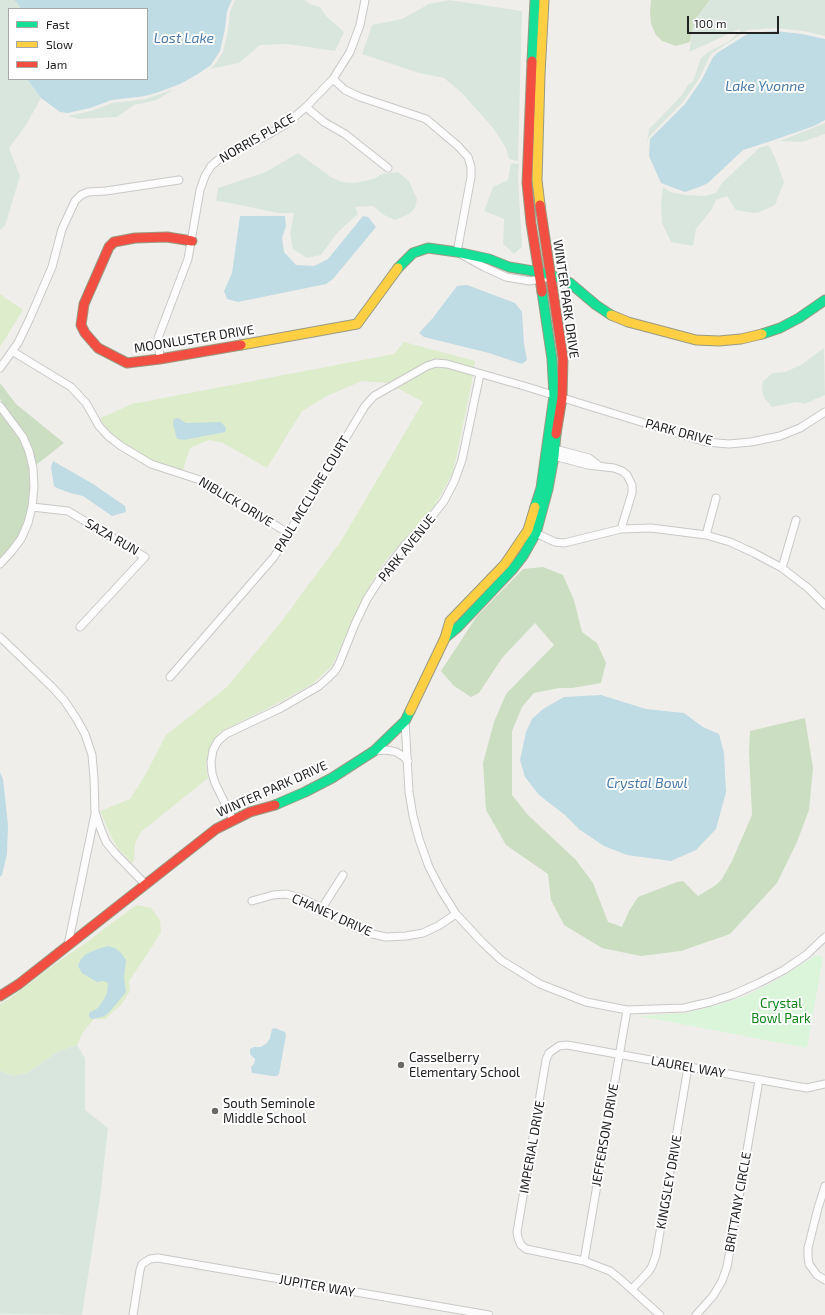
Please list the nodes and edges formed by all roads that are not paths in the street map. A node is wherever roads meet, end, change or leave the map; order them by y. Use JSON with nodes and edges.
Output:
{"nodes":[{"id":1,"x":365,"y":0,"type":"edge"},
{"id":2,"x":535,"y":0,"type":"edge"},
{"id":3,"x":544,"y":0,"type":"edge"},
{"id":4,"x":536,"y":78,"type":"junction"},
{"id":5,"x":333,"y":79,"type":"junction"},
{"id":6,"x":306,"y":107,"type":"junction"},
{"id":7,"x":388,"y":168,"type":"dead end"},
{"id":8,"x":178,"y":180,"type":"dead end"},
{"id":9,"x":192,"y":241,"type":"junction"},
{"id":10,"x":457,"y":252,"type":"junction"},
{"id":11,"x":509,"y":267,"type":"junction"},
{"id":12,"x":505,"y":276,"type":"junction"},
{"id":13,"x":539,"y":276,"type":"junction"},
{"id":14,"x":550,"y":276,"type":"junction"},
{"id":15,"x":825,"y":300,"type":"edge"},
{"id":16,"x":12,"y":351,"type":"junction"},
{"id":17,"x":160,"y":359,"type":"junction"},
{"id":18,"x":0,"y":368,"type":"edge"},
{"id":19,"x":480,"y":374,"type":"junction"},
{"id":20,"x":558,"y":397,"type":"junction"},
{"id":21,"x":0,"y":406,"type":"edge"},
{"id":22,"x":825,"y":412,"type":"edge"},
{"id":23,"x":554,"y":453,"type":"junction"},
{"id":24,"x":716,"y":498,"type":"dead end"},
{"id":25,"x":32,"y":507,"type":"junction"},
{"id":26,"x":796,"y":520,"type":"dead end"},
{"id":27,"x":622,"y":529,"type":"junction"},
{"id":28,"x":532,"y":531,"type":"junction"},
{"id":29,"x":288,"y":533,"type":"junction"},
{"id":30,"x":706,"y":535,"type":"junction"},
{"id":31,"x":0,"y":564,"type":"edge"},
{"id":32,"x":782,"y":568,"type":"junction"},
{"id":33,"x":825,"y":605,"type":"edge"},
{"id":34,"x":80,"y":626,"type":"dead end"},
{"id":35,"x":0,"y":637,"type":"edge"},
{"id":36,"x":170,"y":677,"type":"dead end"},
{"id":37,"x":405,"y":721,"type":"junction"},
{"id":38,"x":374,"y":751,"type":"junction"},
{"id":39,"x":408,"y":761,"type":"junction"},
{"id":40,"x":95,"y":812,"type":"junction"},
{"id":41,"x":233,"y":820,"type":"junction"},
{"id":42,"x":343,"y":875,"type":"dead end"},
{"id":43,"x":146,"y":885,"type":"junction"},
{"id":44,"x":252,"y":901,"type":"dead end"},
{"id":45,"x":322,"y":908,"type":"junction"},
{"id":46,"x":456,"y":914,"type":"junction"},
{"id":47,"x":825,"y":937,"type":"edge"},
{"id":48,"x":68,"y":945,"type":"junction"},
{"id":49,"x":0,"y":996,"type":"edge"},
{"id":50,"x":627,"y":1010,"type":"junction"},
{"id":51,"x":552,"y":1049,"type":"joint"},
{"id":52,"x":618,"y":1055,"type":"junction"},
{"id":53,"x":688,"y":1067,"type":"junction"},
{"id":54,"x":759,"y":1080,"type":"junction"},
{"id":55,"x":825,"y":1084,"type":"edge"},
{"id":56,"x":825,"y":1186,"type":"edge"},
{"id":57,"x":584,"y":1261,"type":"junction"},
{"id":58,"x":825,"y":1280,"type":"edge"},
{"id":59,"x":632,"y":1289,"type":"junction"},
{"id":60,"x":133,"y":1315,"type":"edge"},
{"id":61,"x":489,"y":1315,"type":"edge"},
{"id":62,"x":660,"y":1315,"type":"edge"},
{"id":63,"x":696,"y":1315,"type":"edge"}],
"edges":[{"from":1,"to":5,"type":"street","name":"NORRIS PLACE"},
{"from":2,"to":4,"type":"street","name":"WINTER PARK DRIVE"},
{"from":3,"to":4,"type":"street","name":"WINTER PARK DRIVE"},
{"from":4,"to":13,"type":"street","name":"WINTER PARK DRIVE"},
{"from":4,"to":14,"type":"street","name":"WINTER PARK DRIVE"},
{"from":5,"to":6,"type":"street","name":"NORRIS PLACE"},
{"from":5,"to":10,"type":"street"},
{"from":6,"to":7,"type":"street"},
{"from":6,"to":9,"type":"street","name":"NORRIS PLACE"},
{"from":8,"to":16,"type":"street"},
{"from":9,"to":17,"type":"street","name":"NORRIS PLACE"},
{"from":9,"to":17,"type":"street","name":"MOONLUSTER DRIVE"},
{"from":10,"to":11,"type":"street","name":"MOONLUSTER DRIVE"},
{"from":10,"to":12,"type":"street","name":"MOONLUSTER DRIVE"},
{"from":10,"to":17,"type":"street","name":"MOONLUSTER DRIVE"},
{"from":11,"to":12,"type":"street"},
{"from":11,"to":13,"type":"street","name":"MOONLUSTER DRIVE"},
{"from":12,"to":13,"type":"street","name":"MOONLUSTER DRIVE"},
{"from":13,"to":14,"type":"street"},
{"from":13,"to":20,"type":"street","name":"WINTER PARK DRIVE"},
{"from":14,"to":15,"type":"street"},
{"from":14,"to":20,"type":"street","name":"WINTER PARK DRIVE"},
{"from":16,"to":18,"type":"street"},
{"from":16,"to":29,"type":"street","name":"NIBLICK DRIVE"},
{"from":19,"to":20,"type":"street"},
{"from":19,"to":29,"type":"street","name":"PAUL MCCLURE COURT"},
{"from":19,"to":41,"type":"street","name":"PARK AVENUE"},
{"from":20,"to":22,"type":"street","name":"PARK DRIVE"},
{"from":20,"to":23,"type":"street","name":"WINTER PARK DRIVE"},
{"from":20,"to":28,"type":"street","name":"WINTER PARK DRIVE"},
{"from":21,"to":25,"type":"street"},
{"from":23,"to":27,"type":"street"},
{"from":23,"to":28,"type":"street","name":"WINTER PARK DRIVE"},
{"from":24,"to":30,"type":"street"},
{"from":25,"to":31,"type":"street"},
{"from":25,"to":34,"type":"street","name":"SAZA RUN"},
{"from":26,"to":32,"type":"street"},
{"from":27,"to":28,"type":"street"},
{"from":27,"to":30,"type":"street"},
{"from":28,"to":37,"type":"street","name":"WINTER PARK DRIVE"},
{"from":29,"to":36,"type":"street","name":"PAUL MCCLURE COURT"},
{"from":30,"to":32,"type":"street"},
{"from":32,"to":33,"type":"street"},
{"from":35,"to":40,"type":"street"},
{"from":37,"to":38,"type":"street","name":"WINTER PARK DRIVE"},
{"from":37,"to":39,"type":"street"},
{"from":38,"to":39,"type":"street"},
{"from":38,"to":41,"type":"street","name":"WINTER PARK DRIVE"},
{"from":39,"to":46,"type":"street"},
{"from":40,"to":43,"type":"street"},
{"from":40,"to":48,"type":"street"},
{"from":41,"to":43,"type":"street","name":"WINTER PARK DRIVE"},
{"from":42,"to":45,"type":"street"},
{"from":43,"to":48,"type":"street","name":"WINTER PARK DRIVE"},
{"from":44,"to":45,"type":"street","name":"CHANEY DRIVE"},
{"from":45,"to":46,"type":"street","name":"CHANEY DRIVE"},
{"from":46,"to":50,"type":"street"},
{"from":47,"to":50,"type":"street"},
{"from":48,"to":49,"type":"street","name":"WINTER PARK DRIVE"},
{"from":50,"to":52,"type":"street","name":"JEFFERSON DRIVE"},
{"from":51,"to":52,"type":"street","name":"LAUREL WAY"},
{"from":51,"to":57,"type":"street","name":"IMPERIAL DRIVE"},
{"from":52,"to":53,"type":"street","name":"LAUREL WAY"},
{"from":52,"to":57,"type":"street","name":"JEFFERSON DRIVE"},
{"from":53,"to":54,"type":"street","name":"LAUREL WAY"},
{"from":53,"to":59,"type":"street","name":"KINGSLEY DRIVE"},
{"from":54,"to":55,"type":"street","name":"LAUREL WAY"},
{"from":54,"to":63,"type":"street","name":"BRITTANY CIRCLE"},
{"from":56,"to":58,"type":"street"},
{"from":57,"to":59,"type":"street"},
{"from":59,"to":62,"type":"street"},
{"from":60,"to":61,"type":"street","name":"JUPITER WAY"}]}
